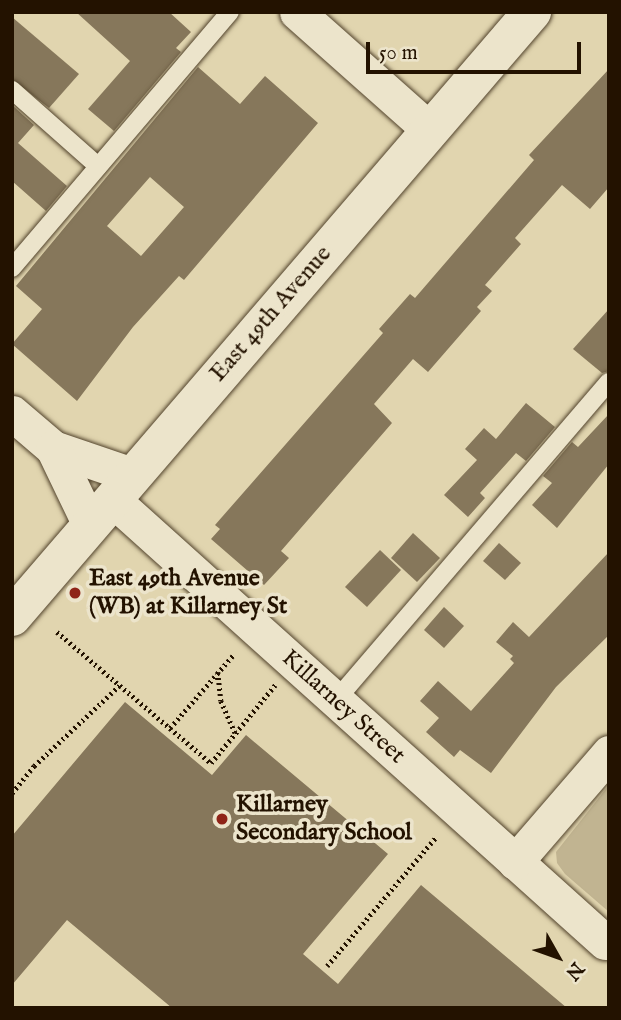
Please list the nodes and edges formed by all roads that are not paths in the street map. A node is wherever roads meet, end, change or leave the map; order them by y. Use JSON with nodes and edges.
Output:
{"nodes":[{"id":1,"x":230,"y":12,"type":"edge"},
{"id":2,"x":297,"y":12,"type":"edge"},
{"id":3,"x":532,"y":12,"type":"edge"},
{"id":4,"x":12,"y":90,"type":"edge"},
{"id":5,"x":430,"y":130,"type":"junction"},
{"id":6,"x":98,"y":166,"type":"junction"},
{"id":7,"x":12,"y":268,"type":"edge"},
{"id":8,"x":609,"y":382,"type":"edge"},
{"id":9,"x":12,"y":413,"type":"edge"},
{"id":10,"x":53,"y":448,"type":"junction"},
{"id":11,"x":111,"y":500,"type":"junction"},
{"id":12,"x":12,"y":617,"type":"edge"},
{"id":13,"x":336,"y":700,"type":"junction"},
{"id":14,"x":609,"y":753,"type":"edge"},
{"id":15,"x":515,"y":862,"type":"junction"},
{"id":16,"x":608,"y":946,"type":"edge"}],
"edges":[{"from":1,"to":6,"type":"lane"},
{"from":2,"to":5,"type":"street"},
{"from":3,"to":5,"type":"street","name":"East 49th Avenue"},
{"from":4,"to":6,"type":"lane"},
{"from":5,"to":11,"type":"street","name":"East 49th Avenue"},
{"from":6,"to":7,"type":"lane"},
{"from":8,"to":13,"type":"lane"},
{"from":9,"to":10,"type":"street"},
{"from":10,"to":11,"type":"street"},
{"from":10,"to":11,"type":"street"},
{"from":11,"to":12,"type":"street","name":"East 49th Avenue"},
{"from":11,"to":13,"type":"street","name":"Killarney Street"},
{"from":13,"to":15,"type":"street","name":"Killarney Street"},
{"from":14,"to":15,"type":"street"},
{"from":15,"to":16,"type":"street","name":"Killarney Street"}]}
